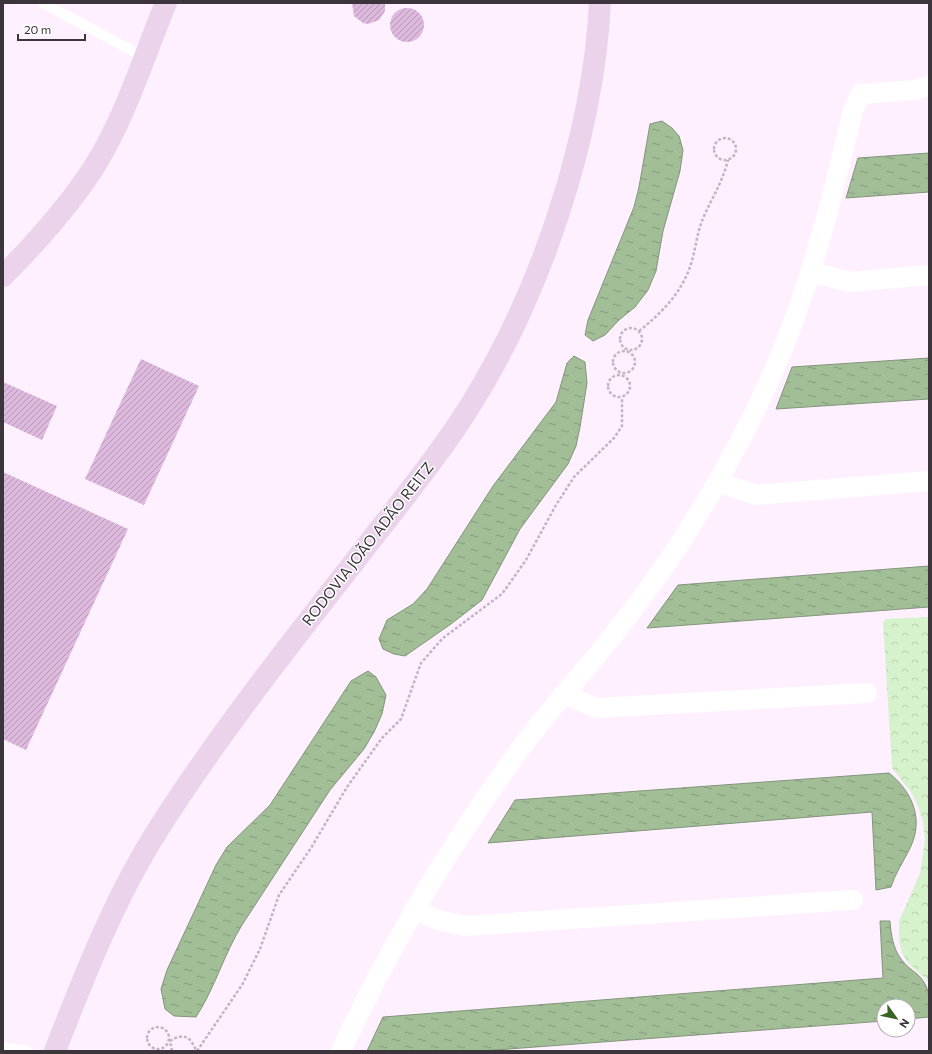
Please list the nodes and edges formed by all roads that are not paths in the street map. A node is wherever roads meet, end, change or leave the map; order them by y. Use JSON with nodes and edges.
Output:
{"nodes":[{"id":1,"x":43,"y":3,"type":"edge"},
{"id":2,"x":166,"y":3,"type":"edge"},
{"id":3,"x":600,"y":3,"type":"edge"},
{"id":4,"x":144,"y":57,"type":"junction"},
{"id":5,"x":929,"y":86,"type":"edge"},
{"id":6,"x":811,"y":272,"type":"junction"},
{"id":7,"x":929,"y":275,"type":"edge"},
{"id":8,"x":3,"y":276,"type":"edge"},
{"id":9,"x":929,"y":481,"type":"edge"},
{"id":10,"x":717,"y":482,"type":"junction"},
{"id":11,"x":867,"y":693,"type":"dead end"},
{"id":12,"x":563,"y":694,"type":"junction"},
{"id":13,"x":853,"y":900,"type":"dead end"},
{"id":14,"x":414,"y":910,"type":"junction"},
{"id":15,"x":3,"y":1047,"type":"edge"},
{"id":16,"x":27,"y":1051,"type":"edge"},
{"id":17,"x":55,"y":1051,"type":"edge"},
{"id":18,"x":341,"y":1051,"type":"edge"}],
"edges":[{"from":1,"to":4,"type":"lane"},
{"from":2,"to":4,"type":"main road"},
{"from":3,"to":17,"type":"main road","name":"RODOVIA JOÃO ADÃO REITZ"},
{"from":4,"to":8,"type":"main road"},
{"from":5,"to":6,"type":"street"},
{"from":6,"to":7,"type":"street"},
{"from":6,"to":10,"type":"street"},
{"from":9,"to":10,"type":"street"},
{"from":10,"to":12,"type":"street"},
{"from":11,"to":12,"type":"street"},
{"from":12,"to":14,"type":"street"},
{"from":13,"to":14,"type":"street"},
{"from":14,"to":18,"type":"street"},
{"from":15,"to":16,"type":"lane"}]}
